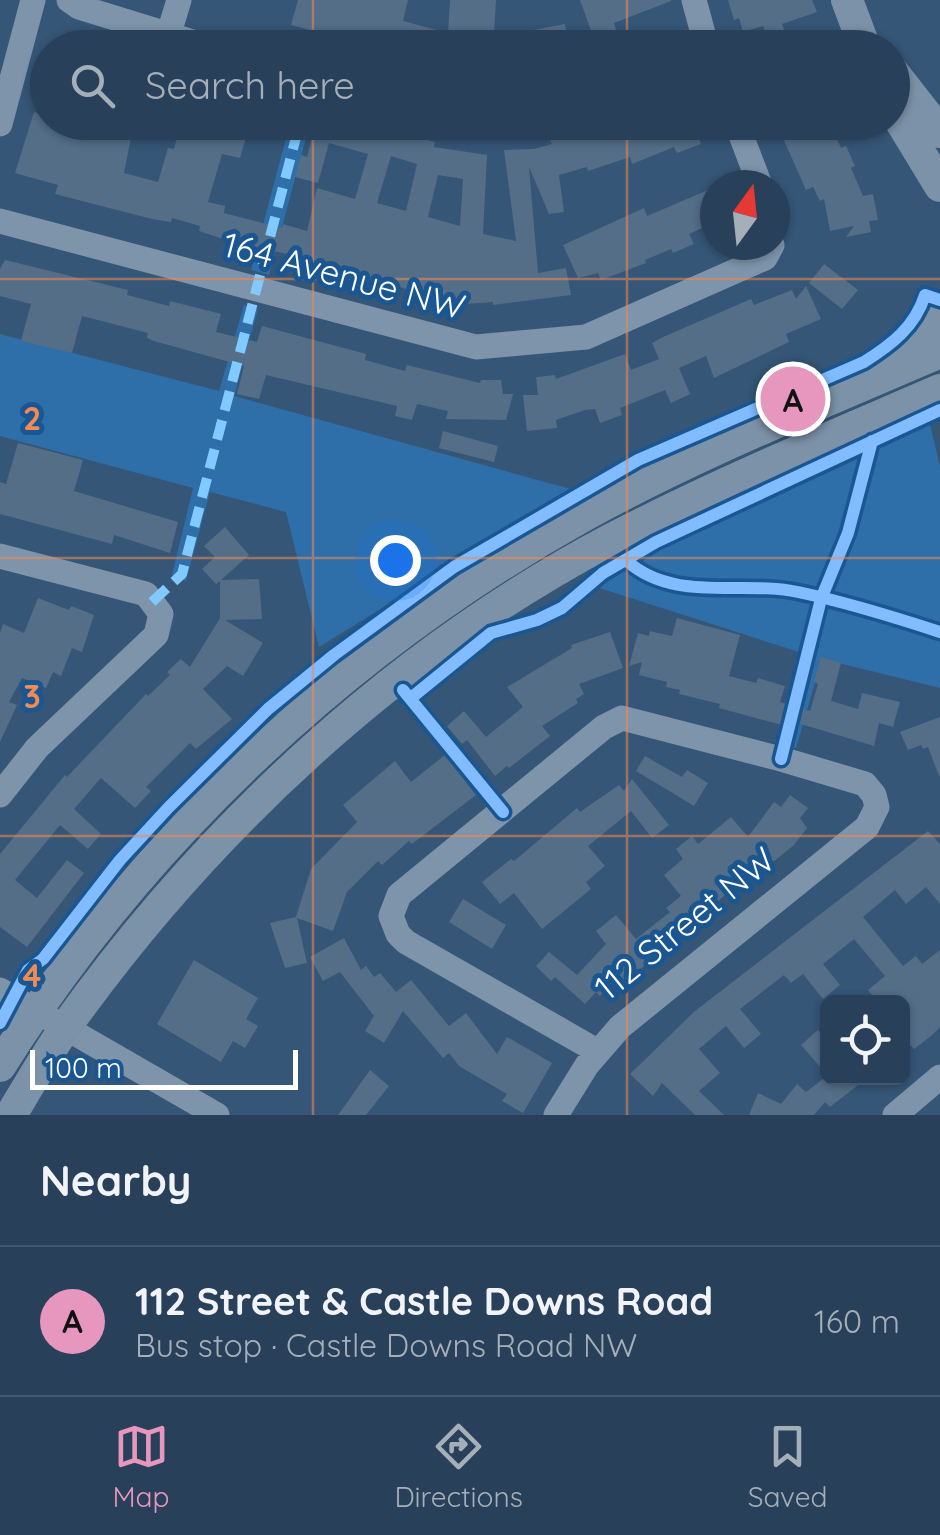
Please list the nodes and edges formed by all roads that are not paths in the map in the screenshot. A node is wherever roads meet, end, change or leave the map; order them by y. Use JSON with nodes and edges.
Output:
{"nodes":[{"id":1,"x":33,"y":0,"type":"edge"},
{"id":2,"x":69,"y":0,"type":"edge"},
{"id":3,"x":179,"y":0,"type":"edge"},
{"id":4,"x":694,"y":0,"type":"edge"},
{"id":5,"x":849,"y":5,"type":"edge"},
{"id":6,"x":150,"y":30,"type":"edge"},
{"id":7,"x":170,"y":30,"type":"edge"},
{"id":8,"x":697,"y":30,"type":"edge"},
{"id":9,"x":858,"y":30,"type":"edge"},
{"id":10,"x":865,"y":30,"type":"edge"},
{"id":11,"x":910,"y":94,"type":"edge"},
{"id":12,"x":0,"y":124,"type":"edge"},
{"id":13,"x":940,"y":132,"type":"edge"},
{"id":14,"x":910,"y":137,"type":"edge"},
{"id":15,"x":743,"y":140,"type":"edge"},
{"id":16,"x":754,"y":170,"type":"edge"},
{"id":17,"x":936,"y":180,"type":"edge"},
{"id":18,"x":940,"y":210,"type":"edge"},
{"id":19,"x":0,"y":222,"type":"edge"},
{"id":20,"x":760,"y":260,"type":"edge"},
{"id":21,"x":940,"y":308,"type":"edge"},
{"id":22,"x":940,"y":352,"type":"edge"},
{"id":23,"x":888,"y":374,"type":"junction"},
{"id":24,"x":940,"y":390,"type":"edge"},
{"id":25,"x":0,"y":556,"type":"edge"},
{"id":26,"x":0,"y":795,"type":"edge"},
{"id":27,"x":0,"y":990,"type":"edge"},
{"id":28,"x":50,"y":1019,"type":"junction"},
{"id":29,"x":597,"y":1051,"type":"junction"},
{"id":30,"x":0,"y":1066,"type":"edge"},
{"id":31,"x":940,"y":1076,"type":"edge"},
{"id":32,"x":11,"y":1115,"type":"edge"},
{"id":33,"x":217,"y":1115,"type":"edge"},
{"id":34,"x":556,"y":1115,"type":"edge"},
{"id":35,"x":894,"y":1115,"type":"edge"}],
"edges":[{"from":1,"to":12,"type":"street"},
{"from":2,"to":6,"type":"street"},
{"from":3,"to":7,"type":"street"},
{"from":4,"to":8,"type":"street"},
{"from":5,"to":9,"type":"main road"},
{"from":5,"to":10,"type":"main road"},
{"from":11,"to":13,"type":"main road"},
{"from":14,"to":17,"type":"main road"},
{"from":15,"to":16,"type":"street"},
{"from":17,"to":18,"type":"main road"},
{"from":19,"to":20,"type":"street","name":"164 Avenue NW"},
{"from":21,"to":23,"type":"main road"},
{"from":22,"to":23,"type":"main road"},
{"from":23,"to":28,"type":"main road"},
{"from":24,"to":28,"type":"main road"},
{"from":25,"to":26,"type":"street"},
{"from":27,"to":28,"type":"street"},
{"from":28,"to":30,"type":"main road"},
{"from":28,"to":32,"type":"main road"},
{"from":28,"to":33,"type":"street"},
{"from":29,"to":29,"type":"street","name":"112 Street NW"},
{"from":29,"to":34,"type":"street","name":"112 Street NW"},
{"from":31,"to":35,"type":"street"}]}
